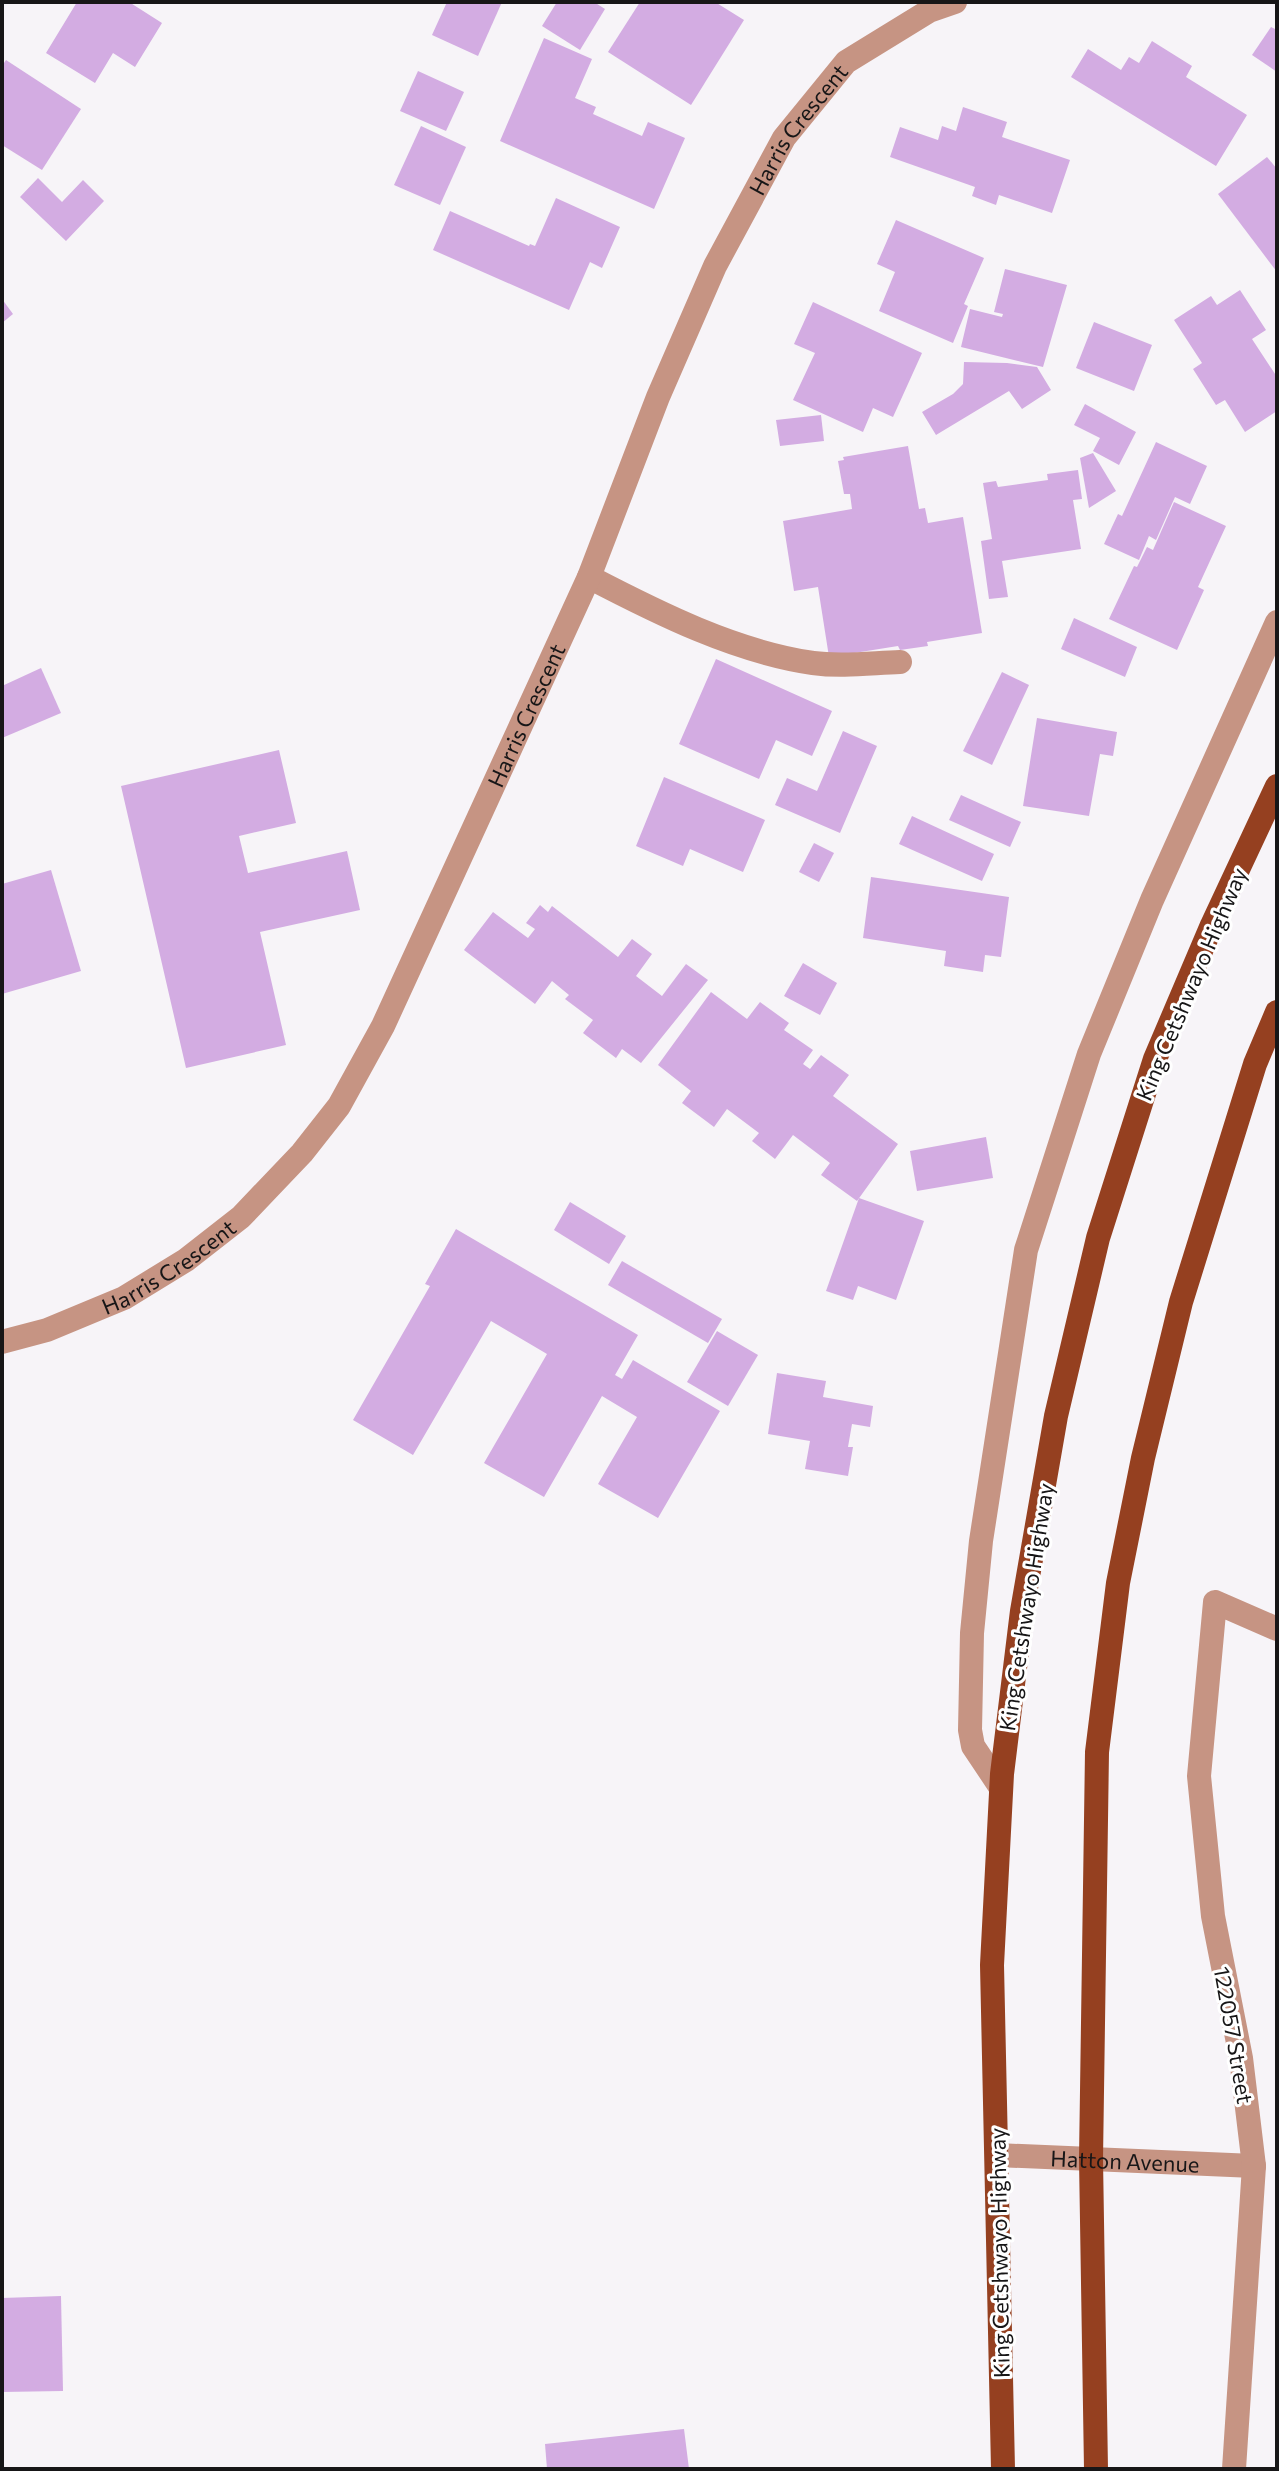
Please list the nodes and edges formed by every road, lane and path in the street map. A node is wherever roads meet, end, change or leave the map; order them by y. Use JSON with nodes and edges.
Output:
{"nodes":[{"id":1,"x":955,"y":2,"type":"edge"},
{"id":2,"x":589,"y":577,"type":"junction"},
{"id":3,"x":1277,"y":622,"type":"edge"},
{"id":4,"x":900,"y":662,"type":"dead end"},
{"id":5,"x":1277,"y":786,"type":"edge"},
{"id":6,"x":1277,"y":1012,"type":"edge"},
{"id":7,"x":2,"y":1342,"type":"edge"},
{"id":8,"x":1277,"y":1629,"type":"edge"},
{"id":9,"x":1001,"y":1788,"type":"junction"},
{"id":10,"x":997,"y":2155,"type":"junction"},
{"id":11,"x":1091,"y":2159,"type":"junction"},
{"id":12,"x":1254,"y":2166,"type":"junction"},
{"id":13,"x":1003,"y":2469,"type":"edge"},
{"id":14,"x":1096,"y":2469,"type":"edge"},
{"id":15,"x":1234,"y":2469,"type":"edge"}],
"edges":[{"from":1,"to":2,"type":"street","name":"Harris Crescent"},
{"from":2,"to":4,"type":"street"},
{"from":2,"to":7,"type":"street","name":"Harris Crescent"},
{"from":3,"to":9,"type":"street"},
{"from":5,"to":9,"type":"main road","name":"King Cetshwayo Highway"},
{"from":6,"to":11,"type":"main road"},
{"from":8,"to":12,"type":"street","name":"122057 Street"},
{"from":9,"to":10,"type":"main road","name":"King Cetshwayo Highway"},
{"from":10,"to":11,"type":"street","name":"Hatton Avenue"},
{"from":10,"to":13,"type":"main road","name":"King Cetshwayo Highway"},
{"from":11,"to":12,"type":"street","name":"Hatton Avenue"},
{"from":11,"to":14,"type":"main road"},
{"from":12,"to":15,"type":"street","name":"122057 Street"}]}
